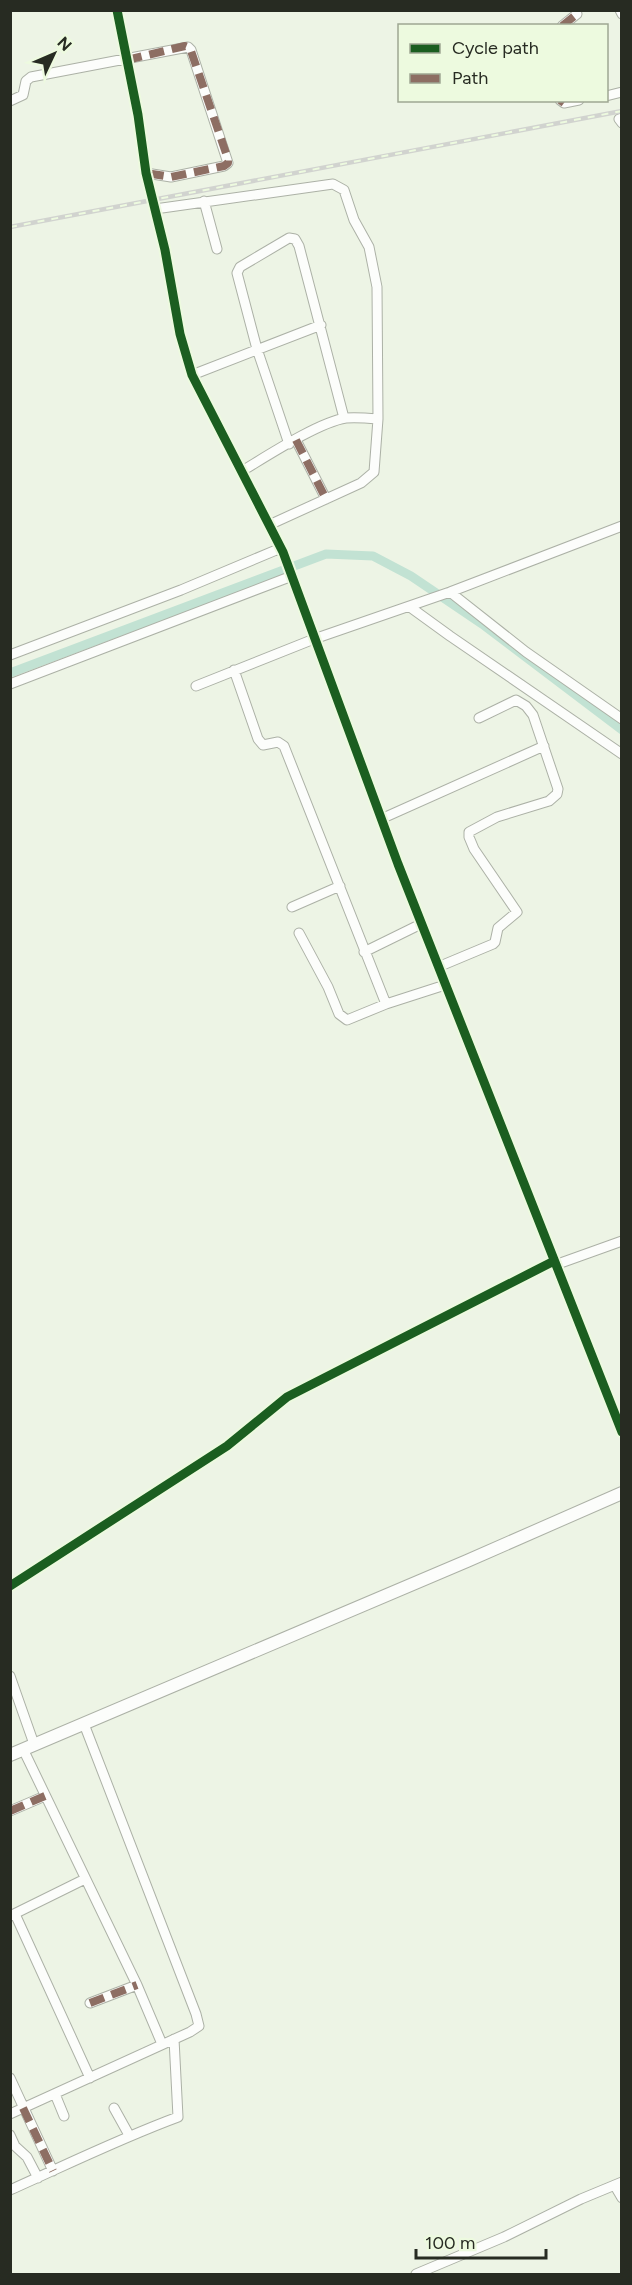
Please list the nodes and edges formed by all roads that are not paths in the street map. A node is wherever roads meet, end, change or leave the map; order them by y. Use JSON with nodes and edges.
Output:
{"nodes":[{"id":1,"x":117,"y":10,"type":"edge"},
{"id":2,"x":577,"y":12,"type":"edge"},
{"id":3,"x":564,"y":24,"type":"edge"},
{"id":4,"x":127,"y":60,"type":"junction"},
{"id":5,"x":10,"y":101,"type":"edge"},
{"id":6,"x":621,"y":118,"type":"edge"},
{"id":7,"x":621,"y":123,"type":"edge"},
{"id":8,"x":146,"y":172,"type":"junction"},
{"id":9,"x":204,"y":201,"type":"junction"},
{"id":10,"x":155,"y":209,"type":"junction"},
{"id":11,"x":217,"y":249,"type":"dead end"},
{"id":12,"x":321,"y":325,"type":"junction"},
{"id":13,"x":257,"y":349,"type":"junction"},
{"id":14,"x":192,"y":375,"type":"junction"},
{"id":15,"x":344,"y":418,"type":"junction"},
{"id":16,"x":378,"y":419,"type":"junction"},
{"id":17,"x":292,"y":442,"type":"junction"},
{"id":18,"x":242,"y":471,"type":"junction"},
{"id":19,"x":326,"y":500,"type":"junction"},
{"id":20,"x":269,"y":525,"type":"junction"},
{"id":21,"x":621,"y":526,"type":"edge"},
{"id":22,"x":282,"y":550,"type":"junction"},
{"id":23,"x":291,"y":574,"type":"junction"},
{"id":24,"x":447,"y":593,"type":"junction"},
{"id":25,"x":410,"y":607,"type":"junction"},
{"id":26,"x":314,"y":639,"type":"junction"},
{"id":27,"x":10,"y":655,"type":"edge"},
{"id":28,"x":234,"y":670,"type":"junction"},
{"id":29,"x":10,"y":684,"type":"edge"},
{"id":30,"x":523,"y":685,"type":"junction"},
{"id":31,"x":196,"y":686,"type":"dead end"},
{"id":32,"x":516,"y":700,"type":"junction"},
{"id":33,"x":479,"y":718,"type":"dead end"},
{"id":34,"x":621,"y":719,"type":"edge"},
{"id":35,"x":544,"y":746,"type":"junction"},
{"id":36,"x":621,"y":754,"type":"edge"},
{"id":37,"x":381,"y":819,"type":"junction"},
{"id":38,"x":340,"y":886,"type":"junction"},
{"id":39,"x":292,"y":907,"type":"dead end"},
{"id":40,"x":421,"y":924,"type":"junction"},
{"id":41,"x":299,"y":933,"type":"dead end"},
{"id":42,"x":364,"y":952,"type":"junction"},
{"id":43,"x":438,"y":967,"type":"junction"},
{"id":44,"x":445,"y":985,"type":"junction"},
{"id":45,"x":386,"y":1004,"type":"junction"},
{"id":46,"x":621,"y":1241,"type":"edge"},
{"id":47,"x":554,"y":1263,"type":"junction"},
{"id":48,"x":621,"y":1431,"type":"edge"},
{"id":49,"x":621,"y":1492,"type":"edge"},
{"id":50,"x":10,"y":1586,"type":"edge"},
{"id":51,"x":10,"y":1676,"type":"edge"},
{"id":52,"x":84,"y":1724,"type":"junction"},
{"id":53,"x":29,"y":1747,"type":"junction"},
{"id":54,"x":10,"y":1755,"type":"edge"},
{"id":55,"x":45,"y":1796,"type":"junction"},
{"id":56,"x":10,"y":1811,"type":"edge"},
{"id":57,"x":85,"y":1879,"type":"junction"},
{"id":58,"x":13,"y":1915,"type":"edge"},
{"id":59,"x":137,"y":1985,"type":"junction"},
{"id":60,"x":90,"y":2003,"type":"dead end"},
{"id":61,"x":174,"y":2039,"type":"junction"},
{"id":62,"x":162,"y":2044,"type":"junction"},
{"id":63,"x":10,"y":2078,"type":"edge"},
{"id":64,"x":90,"y":2078,"type":"junction"},
{"id":65,"x":55,"y":2094,"type":"junction"},
{"id":66,"x":23,"y":2108,"type":"junction"},
{"id":67,"x":114,"y":2108,"type":"dead end"},
{"id":68,"x":10,"y":2114,"type":"edge"},
{"id":69,"x":64,"y":2116,"type":"dead end"},
{"id":70,"x":10,"y":2135,"type":"edge"},
{"id":71,"x":129,"y":2135,"type":"junction"},
{"id":72,"x":53,"y":2171,"type":"junction"},
{"id":73,"x":38,"y":2178,"type":"junction"},
{"id":74,"x":618,"y":2184,"type":"edge"},
{"id":75,"x":10,"y":2190,"type":"edge"},
{"id":76,"x":621,"y":2198,"type":"edge"},
{"id":77,"x":416,"y":2274,"type":"edge"}],
"edges":[{"from":1,"to":4,"type":"street"},
{"from":2,"to":3,"type":"street"},
{"from":4,"to":5,"type":"street"},
{"from":4,"to":8,"type":"street"},
{"from":4,"to":8,"type":"street"},
{"from":6,"to":7,"type":"street"},
{"from":8,"to":10,"type":"street"},
{"from":9,"to":10,"type":"street"},
{"from":9,"to":11,"type":"street"},
{"from":9,"to":16,"type":"street"},
{"from":10,"to":14,"type":"street"},
{"from":12,"to":13,"type":"street"},
{"from":12,"to":13,"type":"street"},
{"from":12,"to":15,"type":"street"},
{"from":13,"to":14,"type":"street"},
{"from":13,"to":17,"type":"street"},
{"from":14,"to":18,"type":"street"},
{"from":15,"to":16,"type":"street"},
{"from":15,"to":17,"type":"street"},
{"from":16,"to":19,"type":"street"},
{"from":17,"to":18,"type":"street"},
{"from":17,"to":19,"type":"street"},
{"from":18,"to":20,"type":"street"},
{"from":19,"to":20,"type":"street"},
{"from":20,"to":22,"type":"street"},
{"from":21,"to":24,"type":"street"},
{"from":22,"to":23,"type":"street"},
{"from":22,"to":27,"type":"street"},
{"from":23,"to":26,"type":"street"},
{"from":23,"to":29,"type":"street"},
{"from":24,"to":25,"type":"street"},
{"from":24,"to":34,"type":"street"},
{"from":25,"to":26,"type":"street"},
{"from":25,"to":30,"type":"street"},
{"from":26,"to":28,"type":"street"},
{"from":26,"to":37,"type":"street"},
{"from":28,"to":31,"type":"street"},
{"from":28,"to":38,"type":"street"},
{"from":30,"to":32,"type":"street"},
{"from":30,"to":36,"type":"street"},
{"from":32,"to":33,"type":"street"},
{"from":32,"to":35,"type":"street"},
{"from":35,"to":37,"type":"street"},
{"from":35,"to":43,"type":"street"},
{"from":37,"to":40,"type":"street"},
{"from":38,"to":39,"type":"street"},
{"from":38,"to":42,"type":"street"},
{"from":40,"to":42,"type":"street"},
{"from":40,"to":43,"type":"street"},
{"from":41,"to":45,"type":"street"},
{"from":42,"to":45,"type":"street"},
{"from":43,"to":44,"type":"street"},
{"from":44,"to":45,"type":"street"},
{"from":44,"to":47,"type":"street"},
{"from":46,"to":47,"type":"street"},
{"from":47,"to":48,"type":"street"},
{"from":47,"to":50,"type":"street"},
{"from":49,"to":52,"type":"main road"},
{"from":51,"to":53,"type":"street"},
{"from":52,"to":53,"type":"main road"},
{"from":52,"to":61,"type":"street"},
{"from":53,"to":54,"type":"main road"},
{"from":53,"to":55,"type":"street"},
{"from":55,"to":56,"type":"street"},
{"from":55,"to":57,"type":"street"},
{"from":57,"to":58,"type":"street"},
{"from":57,"to":59,"type":"street"},
{"from":58,"to":64,"type":"street"},
{"from":59,"to":60,"type":"street"},
{"from":59,"to":62,"type":"street"},
{"from":61,"to":62,"type":"street"},
{"from":61,"to":71,"type":"street"},
{"from":62,"to":64,"type":"street"},
{"from":63,"to":66,"type":"street"},
{"from":64,"to":65,"type":"street"},
{"from":65,"to":66,"type":"street"},
{"from":65,"to":69,"type":"street"},
{"from":66,"to":68,"type":"street"},
{"from":66,"to":72,"type":"street"},
{"from":67,"to":71,"type":"street"},
{"from":70,"to":73,"type":"street"},
{"from":71,"to":72,"type":"street"},
{"from":72,"to":73,"type":"street"},
{"from":73,"to":75,"type":"street"},
{"from":74,"to":76,"type":"street"},
{"from":74,"to":77,"type":"street"}]}
